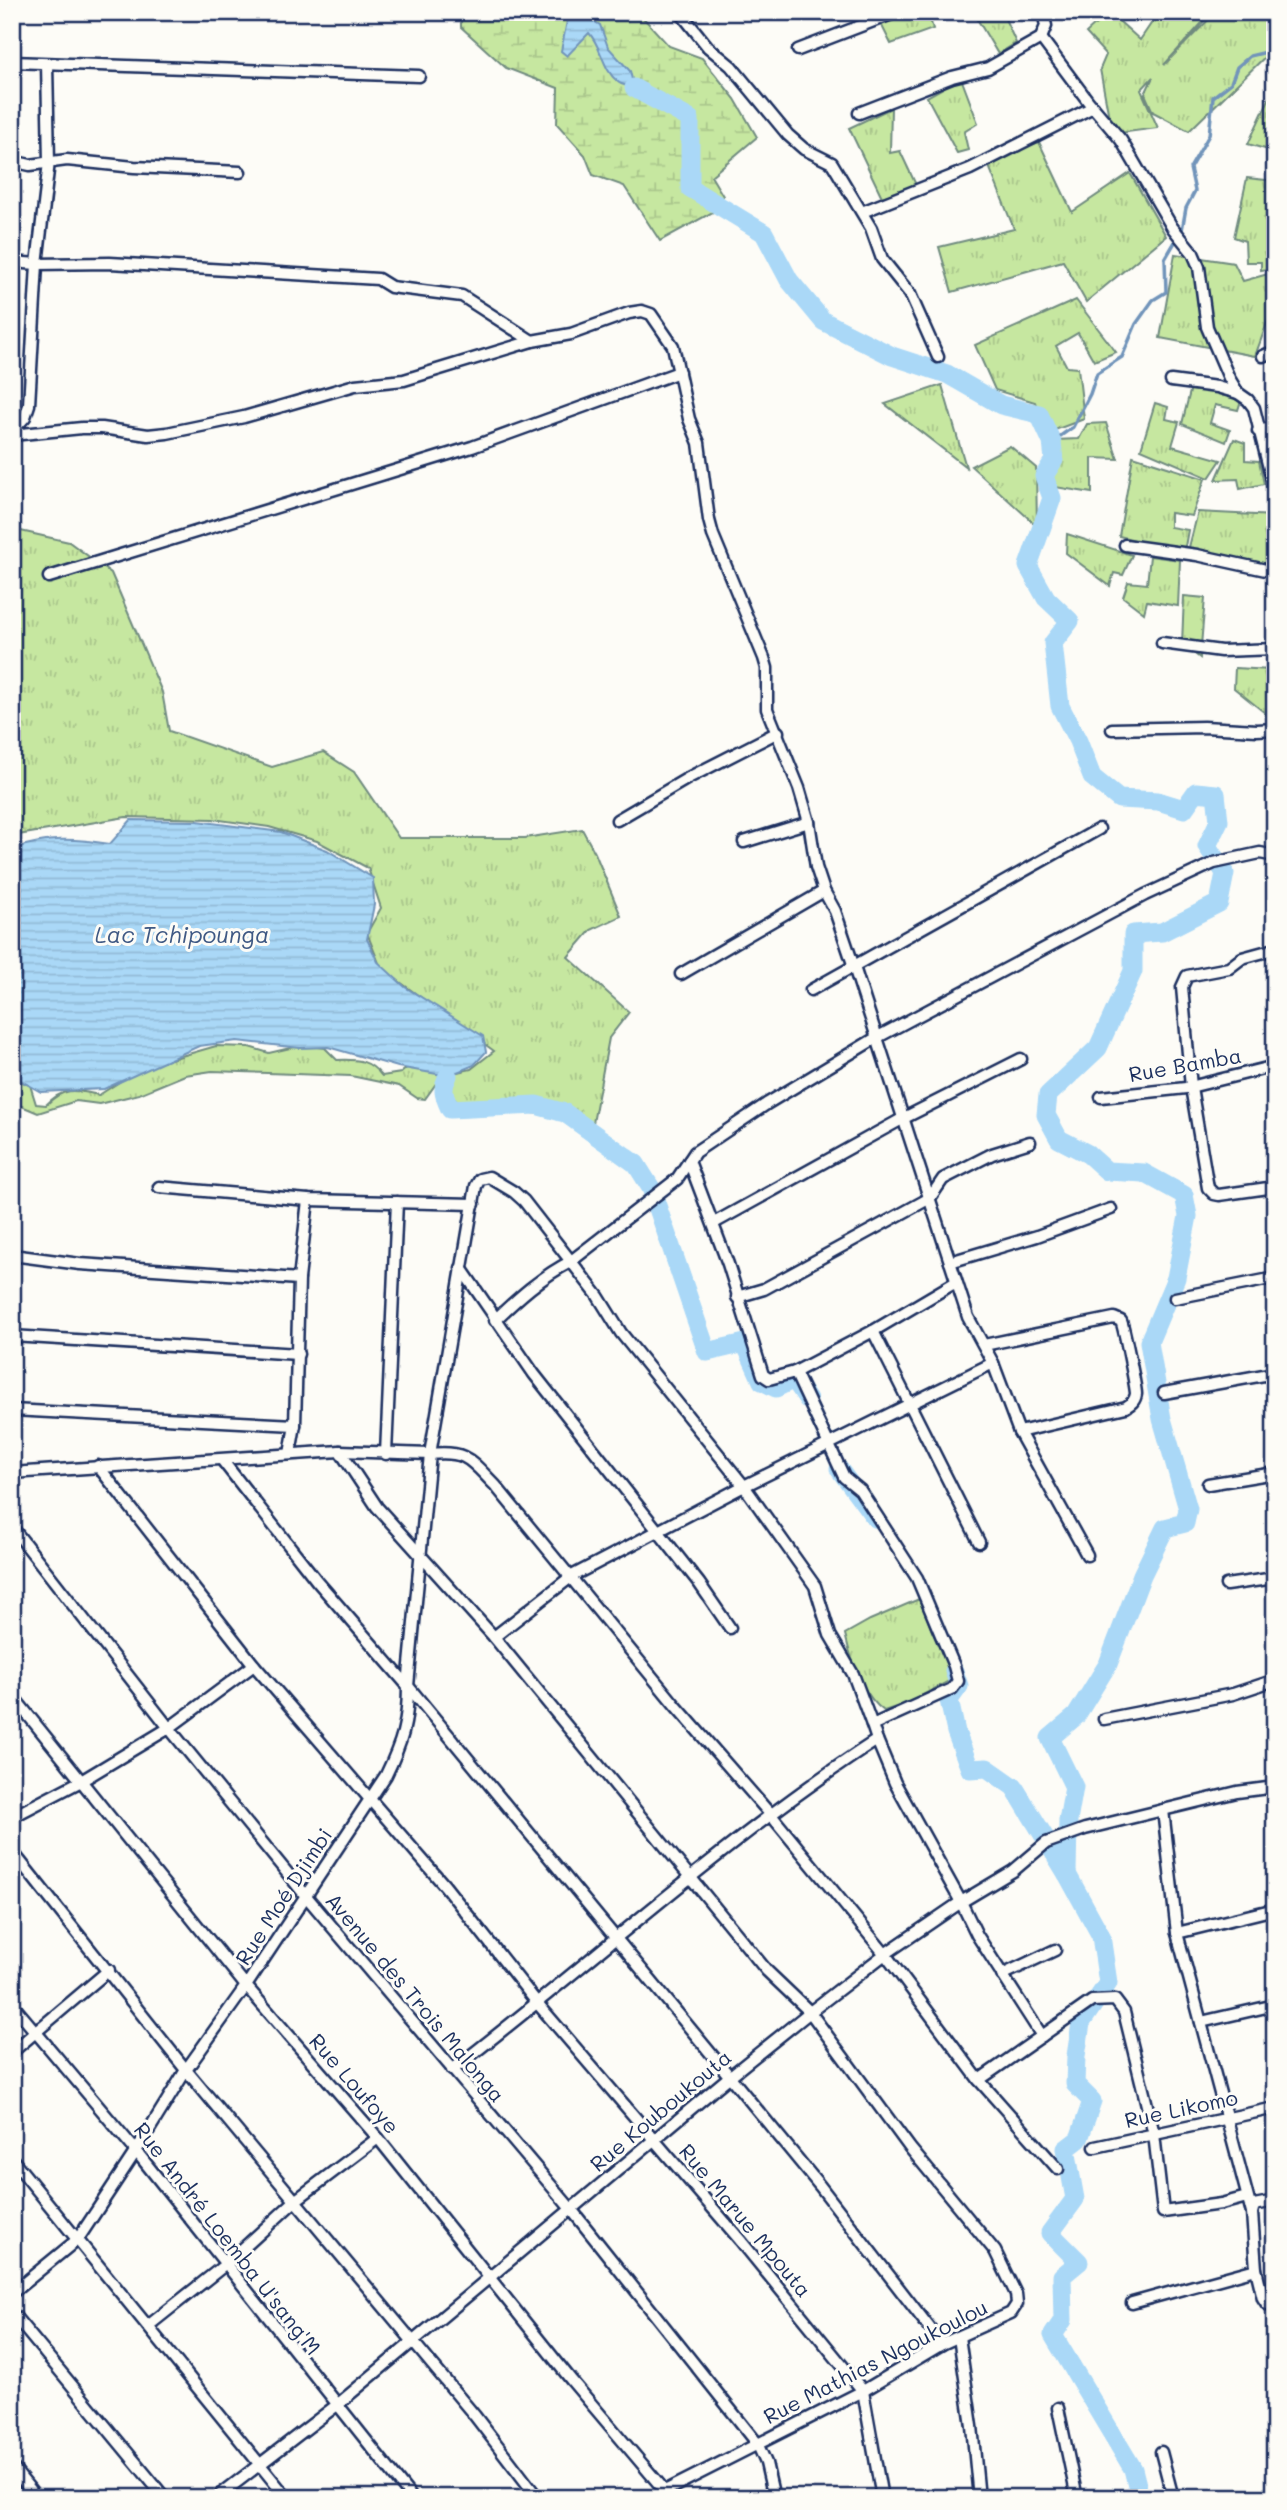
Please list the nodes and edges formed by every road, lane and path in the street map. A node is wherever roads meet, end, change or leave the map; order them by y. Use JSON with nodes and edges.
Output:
{"nodes":[{"id":1,"x":680,"y":12,"type":"edge"},
{"id":2,"x":897,"y":12,"type":"edge"},
{"id":3,"x":1043,"y":12,"type":"edge"},
{"id":4,"x":1041,"y":38,"type":"junction"},
{"id":5,"x":798,"y":50,"type":"dead end"},
{"id":6,"x":12,"y":62,"type":"edge"},
{"id":7,"x":47,"y":64,"type":"junction"},
{"id":8,"x":419,"y":76,"type":"dead end"},
{"id":9,"x":1093,"y":107,"type":"junction"},
{"id":10,"x":859,"y":113,"type":"dead end"},
{"id":11,"x":12,"y":161,"type":"edge"},
{"id":12,"x":49,"y":162,"type":"junction"},
{"id":13,"x":240,"y":172,"type":"dead end"},
{"id":14,"x":862,"y":212,"type":"junction"},
{"id":15,"x":12,"y":262,"type":"edge"},
{"id":16,"x":37,"y":264,"type":"junction"},
{"id":17,"x":532,"y":341,"type":"junction"},
{"id":18,"x":1275,"y":351,"type":"edge"},
{"id":19,"x":1263,"y":356,"type":"dead end"},
{"id":20,"x":938,"y":357,"type":"dead end"},
{"id":21,"x":679,"y":372,"type":"junction"},
{"id":22,"x":1171,"y":381,"type":"dead end"},
{"id":23,"x":1238,"y":393,"type":"junction"},
{"id":24,"x":1275,"y":427,"type":"edge"},
{"id":25,"x":1258,"y":431,"type":"junction"},
{"id":26,"x":12,"y":433,"type":"edge"},
{"id":27,"x":1275,"y":492,"type":"edge"},
{"id":28,"x":1125,"y":545,"type":"dead end"},
{"id":29,"x":1275,"y":572,"type":"edge"},
{"id":30,"x":49,"y":577,"type":"dead end"},
{"id":31,"x":1162,"y":643,"type":"dead end"},
{"id":32,"x":1275,"y":649,"type":"edge"},
{"id":33,"x":1112,"y":729,"type":"dead end"},
{"id":34,"x":1275,"y":729,"type":"edge"},
{"id":35,"x":778,"y":732,"type":"junction"},
{"id":36,"x":617,"y":820,"type":"dead end"},
{"id":37,"x":809,"y":822,"type":"junction"},
{"id":38,"x":1099,"y":829,"type":"dead end"},
{"id":39,"x":744,"y":842,"type":"dead end"},
{"id":40,"x":1275,"y":856,"type":"edge"},
{"id":41,"x":824,"y":891,"type":"junction"},
{"id":42,"x":1275,"y":948,"type":"edge"},
{"id":43,"x":854,"y":967,"type":"junction"},
{"id":44,"x":681,"y":974,"type":"dead end"},
{"id":45,"x":811,"y":990,"type":"dead end"},
{"id":46,"x":876,"y":1038,"type":"junction"},
{"id":47,"x":1021,"y":1059,"type":"dead end"},
{"id":48,"x":1275,"y":1066,"type":"edge"},
{"id":49,"x":1191,"y":1087,"type":"junction"},
{"id":50,"x":1101,"y":1097,"type":"dead end"},
{"id":51,"x":902,"y":1119,"type":"junction"},
{"id":52,"x":1030,"y":1142,"type":"dead end"},
{"id":53,"x":689,"y":1161,"type":"junction"},
{"id":54,"x":159,"y":1187,"type":"dead end"},
{"id":55,"x":1275,"y":1187,"type":"edge"},
{"id":56,"x":930,"y":1198,"type":"junction"},
{"id":57,"x":308,"y":1200,"type":"junction"},
{"id":58,"x":397,"y":1202,"type":"junction"},
{"id":59,"x":474,"y":1204,"type":"junction"},
{"id":60,"x":1111,"y":1209,"type":"dead end"},
{"id":61,"x":714,"y":1223,"type":"junction"},
{"id":62,"x":12,"y":1255,"type":"edge"},
{"id":63,"x":570,"y":1262,"type":"junction"},
{"id":64,"x":950,"y":1262,"type":"junction"},
{"id":65,"x":461,"y":1268,"type":"junction"},
{"id":66,"x":1275,"y":1278,"type":"edge"},
{"id":67,"x":299,"y":1279,"type":"junction"},
{"id":68,"x":956,"y":1282,"type":"junction"},
{"id":69,"x":737,"y":1297,"type":"junction"},
{"id":70,"x":1175,"y":1298,"type":"dead end"},
{"id":71,"x":495,"y":1320,"type":"junction"},
{"id":72,"x":873,"y":1331,"type":"junction"},
{"id":73,"x":12,"y":1336,"type":"edge"},
{"id":74,"x":984,"y":1345,"type":"junction"},
{"id":75,"x":298,"y":1354,"type":"junction"},
{"id":76,"x":993,"y":1363,"type":"junction"},
{"id":77,"x":795,"y":1373,"type":"junction"},
{"id":78,"x":1275,"y":1373,"type":"edge"},
{"id":79,"x":1164,"y":1393,"type":"dead end"},
{"id":80,"x":910,"y":1405,"type":"junction"},
{"id":81,"x":12,"y":1410,"type":"edge"},
{"id":82,"x":295,"y":1425,"type":"junction"},
{"id":83,"x":1019,"y":1432,"type":"junction"},
{"id":84,"x":828,"y":1444,"type":"junction"},
{"id":85,"x":340,"y":1451,"type":"junction"},
{"id":86,"x":290,"y":1454,"type":"junction"},
{"id":87,"x":386,"y":1454,"type":"junction"},
{"id":88,"x":430,"y":1454,"type":"junction"},
{"id":89,"x":222,"y":1460,"type":"junction"},
{"id":90,"x":98,"y":1466,"type":"junction"},
{"id":91,"x":12,"y":1473,"type":"edge"},
{"id":92,"x":1275,"y":1474,"type":"edge"},
{"id":93,"x":1208,"y":1484,"type":"dead end"},
{"id":94,"x":744,"y":1486,"type":"junction"},
{"id":95,"x":12,"y":1527,"type":"edge"},
{"id":96,"x":657,"y":1530,"type":"junction"},
{"id":97,"x":979,"y":1542,"type":"dead end"},
{"id":98,"x":421,"y":1555,"type":"junction"},
{"id":99,"x":1087,"y":1555,"type":"dead end"},
{"id":100,"x":572,"y":1576,"type":"junction"},
{"id":101,"x":1275,"y":1578,"type":"edge"},
{"id":102,"x":1226,"y":1585,"type":"dead end"},
{"id":103,"x":730,"y":1628,"type":"dead end"},
{"id":104,"x":494,"y":1637,"type":"junction"},
{"id":105,"x":254,"y":1665,"type":"junction"},
{"id":106,"x":1275,"y":1680,"type":"edge"},
{"id":107,"x":408,"y":1686,"type":"junction"},
{"id":108,"x":12,"y":1695,"type":"edge"},
{"id":109,"x":1104,"y":1719,"type":"dead end"},
{"id":110,"x":872,"y":1726,"type":"junction"},
{"id":111,"x":169,"y":1728,"type":"junction"},
{"id":112,"x":877,"y":1741,"type":"junction"},
{"id":113,"x":81,"y":1781,"type":"junction"},
{"id":114,"x":1275,"y":1787,"type":"edge"},
{"id":115,"x":370,"y":1797,"type":"junction"},
{"id":116,"x":1163,"y":1810,"type":"junction"},
{"id":117,"x":771,"y":1815,"type":"junction"},
{"id":118,"x":12,"y":1817,"type":"edge"},
{"id":119,"x":12,"y":1851,"type":"edge"},
{"id":120,"x":691,"y":1875,"type":"junction"},
{"id":121,"x":306,"y":1896,"type":"junction"},
{"id":122,"x":961,"y":1902,"type":"junction"},
{"id":123,"x":1275,"y":1909,"type":"edge"},
{"id":124,"x":1177,"y":1933,"type":"junction"},
{"id":125,"x":615,"y":1940,"type":"junction"},
{"id":126,"x":1055,"y":1950,"type":"dead end"},
{"id":127,"x":885,"y":1954,"type":"junction"},
{"id":128,"x":109,"y":1970,"type":"junction"},
{"id":129,"x":1002,"y":1975,"type":"junction"},
{"id":130,"x":246,"y":1986,"type":"junction"},
{"id":131,"x":12,"y":2004,"type":"edge"},
{"id":132,"x":538,"y":2004,"type":"junction"},
{"id":133,"x":1275,"y":2005,"type":"edge"},
{"id":134,"x":810,"y":2012,"type":"junction"},
{"id":135,"x":1201,"y":2022,"type":"junction"},
{"id":136,"x":36,"y":2033,"type":"junction"},
{"id":137,"x":1042,"y":2036,"type":"junction"},
{"id":138,"x":12,"y":2052,"type":"edge"},
{"id":139,"x":186,"y":2070,"type":"junction"},
{"id":140,"x":452,"y":2070,"type":"junction"},
{"id":141,"x":729,"y":2077,"type":"junction"},
{"id":142,"x":979,"y":2080,"type":"junction"},
{"id":143,"x":1275,"y":2108,"type":"edge"},
{"id":144,"x":1226,"y":2118,"type":"junction"},
{"id":145,"x":1154,"y":2134,"type":"junction"},
{"id":146,"x":378,"y":2138,"type":"junction"},
{"id":147,"x":654,"y":2142,"type":"junction"},
{"id":148,"x":1096,"y":2147,"type":"dead end"},
{"id":149,"x":136,"y":2151,"type":"junction"},
{"id":150,"x":12,"y":2160,"type":"edge"},
{"id":151,"x":1058,"y":2169,"type":"dead end"},
{"id":152,"x":1247,"y":2197,"type":"junction"},
{"id":153,"x":296,"y":2200,"type":"junction"},
{"id":154,"x":1275,"y":2201,"type":"edge"},
{"id":155,"x":571,"y":2209,"type":"junction"},
{"id":156,"x":1252,"y":2213,"type":"junction"},
{"id":157,"x":78,"y":2239,"type":"junction"},
{"id":158,"x":226,"y":2264,"type":"junction"},
{"id":159,"x":1256,"y":2269,"type":"junction"},
{"id":160,"x":490,"y":2277,"type":"junction"},
{"id":161,"x":12,"y":2293,"type":"edge"},
{"id":162,"x":1132,"y":2303,"type":"dead end"},
{"id":163,"x":1275,"y":2304,"type":"edge"},
{"id":164,"x":12,"y":2313,"type":"edge"},
{"id":165,"x":148,"y":2326,"type":"junction"},
{"id":166,"x":959,"y":2337,"type":"junction"},
{"id":167,"x":412,"y":2341,"type":"junction"},
{"id":168,"x":942,"y":2344,"type":"junction"},
{"id":169,"x":863,"y":2390,"type":"junction"},
{"id":170,"x":337,"y":2405,"type":"junction"},
{"id":171,"x":1058,"y":2407,"type":"dead end"},
{"id":172,"x":757,"y":2443,"type":"junction"},
{"id":173,"x":1161,"y":2452,"type":"dead end"},
{"id":174,"x":259,"y":2463,"type":"junction"},
{"id":175,"x":12,"y":2467,"type":"edge"},
{"id":176,"x":665,"y":2494,"type":"edge"},
{"id":177,"x":37,"y":2498,"type":"edge"},
{"id":178,"x":165,"y":2498,"type":"edge"},
{"id":179,"x":216,"y":2498,"type":"edge"},
{"id":180,"x":287,"y":2498,"type":"edge"},
{"id":181,"x":411,"y":2498,"type":"edge"},
{"id":182,"x":538,"y":2498,"type":"edge"},
{"id":183,"x":651,"y":2498,"type":"edge"},
{"id":184,"x":774,"y":2498,"type":"edge"},
{"id":185,"x":882,"y":2498,"type":"edge"},
{"id":186,"x":979,"y":2498,"type":"edge"},
{"id":187,"x":1077,"y":2498,"type":"edge"},
{"id":188,"x":1172,"y":2498,"type":"edge"}],
"edges":[{"from":1,"to":14,"type":"street"},
{"from":2,"to":5,"type":"street"},
{"from":3,"to":4,"type":"street"},
{"from":4,"to":9,"type":"street"},
{"from":4,"to":10,"type":"street"},
{"from":6,"to":7,"type":"street"},
{"from":7,"to":8,"type":"street"},
{"from":7,"to":12,"type":"street"},
{"from":9,"to":14,"type":"street"},
{"from":9,"to":23,"type":"street"},
{"from":11,"to":12,"type":"street"},
{"from":12,"to":13,"type":"street"},
{"from":12,"to":16,"type":"street"},
{"from":14,"to":20,"type":"street"},
{"from":15,"to":16,"type":"street"},
{"from":16,"to":17,"type":"street"},
{"from":16,"to":26,"type":"street"},
{"from":17,"to":21,"type":"street"},
{"from":17,"to":26,"type":"street"},
{"from":18,"to":19,"type":"street"},
{"from":21,"to":30,"type":"street"},
{"from":21,"to":35,"type":"street"},
{"from":22,"to":23,"type":"street"},
{"from":23,"to":25,"type":"street"},
{"from":24,"to":25,"type":"street"},
{"from":25,"to":27,"type":"street"},
{"from":28,"to":29,"type":"street"},
{"from":31,"to":32,"type":"street"},
{"from":33,"to":34,"type":"street"},
{"from":35,"to":36,"type":"street"},
{"from":35,"to":37,"type":"street"},
{"from":37,"to":39,"type":"street"},
{"from":37,"to":41,"type":"street"},
{"from":38,"to":43,"type":"street"},
{"from":40,"to":46,"type":"street"},
{"from":41,"to":43,"type":"street"},
{"from":41,"to":44,"type":"street"},
{"from":42,"to":49,"type":"street"},
{"from":43,"to":45,"type":"street"},
{"from":43,"to":46,"type":"street"},
{"from":46,"to":51,"type":"street"},
{"from":46,"to":53,"type":"street"},
{"from":47,"to":51,"type":"street"},
{"from":48,"to":49,"type":"street","name":"Rue Bamba"},
{"from":49,"to":50,"type":"street","name":"Rue Bamba"},
{"from":49,"to":55,"type":"street"},
{"from":51,"to":56,"type":"street"},
{"from":51,"to":61,"type":"street"},
{"from":52,"to":56,"type":"street"},
{"from":53,"to":61,"type":"street"},
{"from":53,"to":63,"type":"street"},
{"from":54,"to":57,"type":"street"},
{"from":56,"to":64,"type":"street"},
{"from":56,"to":69,"type":"street"},
{"from":57,"to":58,"type":"street"},
{"from":57,"to":67,"type":"street"},
{"from":58,"to":59,"type":"street"},
{"from":58,"to":87,"type":"street"},
{"from":59,"to":63,"type":"street","name":"Rue Moé Djimbi"},
{"from":59,"to":65,"type":"street","name":"Rue Moé Djimbi"},
{"from":60,"to":64,"type":"street"},
{"from":61,"to":69,"type":"street"},
{"from":62,"to":67,"type":"street"},
{"from":63,"to":71,"type":"street"},
{"from":63,"to":94,"type":"street"},
{"from":64,"to":68,"type":"street"},
{"from":65,"to":71,"type":"street"},
{"from":65,"to":88,"type":"street","name":"Rue Moé Djimbi"},
{"from":66,"to":70,"type":"street"},
{"from":67,"to":75,"type":"street"},
{"from":68,"to":72,"type":"street"},
{"from":68,"to":74,"type":"street"},
{"from":69,"to":77,"type":"street"},
{"from":71,"to":96,"type":"street"},
{"from":72,"to":77,"type":"street"},
{"from":72,"to":80,"type":"street"},
{"from":73,"to":75,"type":"street"},
{"from":74,"to":76,"type":"street"},
{"from":74,"to":83,"type":"street"},
{"from":75,"to":82,"type":"street"},
{"from":76,"to":80,"type":"street"},
{"from":76,"to":83,"type":"street"},
{"from":77,"to":84,"type":"street"},
{"from":78,"to":79,"type":"street"},
{"from":80,"to":84,"type":"street"},
{"from":80,"to":97,"type":"street"},
{"from":81,"to":82,"type":"street"},
{"from":82,"to":86,"type":"street"},
{"from":83,"to":99,"type":"street"},
{"from":84,"to":94,"type":"street"},
{"from":84,"to":110,"type":"street"},
{"from":85,"to":86,"type":"street"},
{"from":85,"to":87,"type":"street"},
{"from":85,"to":98,"type":"street"},
{"from":86,"to":89,"type":"street"},
{"from":87,"to":88,"type":"street"},
{"from":88,"to":98,"type":"street","name":"Rue Moé Djimbi"},
{"from":88,"to":100,"type":"street"},
{"from":89,"to":90,"type":"street"},
{"from":89,"to":107,"type":"street"},
{"from":90,"to":91,"type":"street"},
{"from":90,"to":105,"type":"street","name":"Rue Marue Mpouta"},
{"from":92,"to":93,"type":"street"},
{"from":94,"to":96,"type":"street"},
{"from":94,"to":110,"type":"street"},
{"from":95,"to":111,"type":"street","name":"Avenue des Trois Malonga"},
{"from":96,"to":100,"type":"street"},
{"from":96,"to":103,"type":"street"},
{"from":98,"to":104,"type":"street"},
{"from":98,"to":107,"type":"street","name":"Rue Moé Djimbi"},
{"from":100,"to":104,"type":"street"},
{"from":100,"to":117,"type":"street"},
{"from":101,"to":102,"type":"street"},
{"from":104,"to":120,"type":"street"},
{"from":105,"to":111,"type":"street"},
{"from":105,"to":115,"type":"street","name":"Rue Marue Mpouta"},
{"from":106,"to":109,"type":"street"},
{"from":107,"to":115,"type":"street","name":"Rue Moé Djimbi"},
{"from":107,"to":125,"type":"street"},
{"from":108,"to":113,"type":"street","name":"Rue Loufoye"},
{"from":110,"to":112,"type":"street"},
{"from":111,"to":113,"type":"street"},
{"from":111,"to":121,"type":"street","name":"Avenue des Trois Malonga"},
{"from":112,"to":117,"type":"street"},
{"from":112,"to":122,"type":"street"},
{"from":113,"to":118,"type":"street"},
{"from":113,"to":130,"type":"street","name":"Rue Loufoye"},
{"from":114,"to":116,"type":"street","name":"Rue Kouboukouta"},
{"from":115,"to":121,"type":"street","name":"Rue Moé Djimbi"},
{"from":115,"to":132,"type":"street","name":"Rue Marue Mpouta"},
{"from":116,"to":122,"type":"street","name":"Rue Kouboukouta"},
{"from":116,"to":124,"type":"street"},
{"from":117,"to":120,"type":"street"},
{"from":117,"to":127,"type":"street"},
{"from":119,"to":128,"type":"street"},
{"from":120,"to":125,"type":"street"},
{"from":120,"to":134,"type":"street"},
{"from":121,"to":130,"type":"street","name":"Rue Moé Djimbi"},
{"from":121,"to":140,"type":"street","name":"Avenue des Trois Malonga"},
{"from":122,"to":127,"type":"street","name":"Rue Kouboukouta"},
{"from":122,"to":129,"type":"street"},
{"from":123,"to":124,"type":"street"},
{"from":124,"to":135,"type":"street"},
{"from":125,"to":132,"type":"street"},
{"from":125,"to":141,"type":"street"},
{"from":126,"to":129,"type":"street"},
{"from":127,"to":134,"type":"street","name":"Rue Kouboukouta"},
{"from":127,"to":142,"type":"street"},
{"from":128,"to":136,"type":"street"},
{"from":128,"to":139,"type":"street"},
{"from":129,"to":137,"type":"street"},
{"from":130,"to":139,"type":"street","name":"Rue Moé Djimbi"},
{"from":130,"to":146,"type":"street","name":"Rue Loufoye"},
{"from":131,"to":136,"type":"street","name":"Rue André Loemba U'sang'M"},
{"from":132,"to":140,"type":"street"},
{"from":132,"to":147,"type":"street","name":"Rue Marue Mpouta"},
{"from":133,"to":135,"type":"street"},
{"from":134,"to":141,"type":"street","name":"Rue Kouboukouta"},
{"from":134,"to":166,"type":"street","name":"Rue Mathias Ngoukoulou"},
{"from":135,"to":144,"type":"street"},
{"from":136,"to":138,"type":"street"},
{"from":136,"to":149,"type":"street","name":"Rue André Loemba U'sang'M"},
{"from":137,"to":142,"type":"street"},
{"from":137,"to":145,"type":"street"},
{"from":139,"to":149,"type":"street","name":"Rue Moé Djimbi"},
{"from":139,"to":153,"type":"street"},
{"from":140,"to":155,"type":"street","name":"Avenue des Trois Malonga"},
{"from":141,"to":147,"type":"street","name":"Rue Kouboukouta"},
{"from":141,"to":168,"type":"street"},
{"from":142,"to":151,"type":"street"},
{"from":143,"to":144,"type":"street","name":"Rue Likomo"},
{"from":144,"to":145,"type":"street","name":"Rue Likomo"},
{"from":144,"to":152,"type":"street"},
{"from":145,"to":148,"type":"street","name":"Rue Likomo"},
{"from":145,"to":152,"type":"street"},
{"from":146,"to":153,"type":"street"},
{"from":146,"to":160,"type":"street","name":"Rue Loufoye"},
{"from":147,"to":155,"type":"street","name":"Rue Kouboukouta"},
{"from":147,"to":169,"type":"street","name":"Rue Marue Mpouta"},
{"from":149,"to":157,"type":"street","name":"Rue Moé Djimbi"},
{"from":149,"to":158,"type":"street","name":"Rue André Loemba U'sang'M"},
{"from":150,"to":157,"type":"street"},
{"from":152,"to":156,"type":"street"},
{"from":153,"to":158,"type":"street"},
{"from":153,"to":167,"type":"street"},
{"from":154,"to":156,"type":"street"},
{"from":155,"to":160,"type":"street","name":"Rue Kouboukouta"},
{"from":155,"to":172,"type":"street","name":"Avenue des Trois Malonga"},
{"from":156,"to":159,"type":"street"},
{"from":157,"to":161,"type":"street","name":"Rue Moé Djimbi"},
{"from":157,"to":165,"type":"street"},
{"from":158,"to":165,"type":"street"},
{"from":158,"to":170,"type":"street","name":"Rue André Loemba U'sang'M"},
{"from":159,"to":162,"type":"street"},
{"from":159,"to":163,"type":"street"},
{"from":160,"to":167,"type":"street","name":"Rue Kouboukouta"},
{"from":160,"to":176,"type":"street","name":"Rue Loufoye"},
{"from":164,"to":178,"type":"street"},
{"from":165,"to":174,"type":"street"},
{"from":166,"to":168,"type":"street","name":"Rue Mathias Ngoukoulou"},
{"from":166,"to":186,"type":"street"},
{"from":167,"to":170,"type":"street","name":"Rue Kouboukouta"},
{"from":167,"to":182,"type":"street"},
{"from":168,"to":169,"type":"street","name":"Rue Mathias Ngoukoulou"},
{"from":169,"to":172,"type":"street","name":"Rue Mathias Ngoukoulou"},
{"from":169,"to":185,"type":"street","name":"Rue Marue Mpouta"},
{"from":170,"to":174,"type":"street","name":"Rue Kouboukouta"},
{"from":170,"to":181,"type":"street","name":"Rue André Loemba U'sang'M"},
{"from":171,"to":187,"type":"street"},
{"from":172,"to":176,"type":"street","name":"Rue Mathias Ngoukoulou"},
{"from":172,"to":184,"type":"street","name":"Avenue des Trois Malonga"},
{"from":173,"to":188,"type":"street"},
{"from":174,"to":179,"type":"street","name":"Rue Kouboukouta"},
{"from":174,"to":180,"type":"street"},
{"from":175,"to":177,"type":"street"},
{"from":176,"to":183,"type":"street","name":"Rue Mathias Ngoukoulou"}]}
